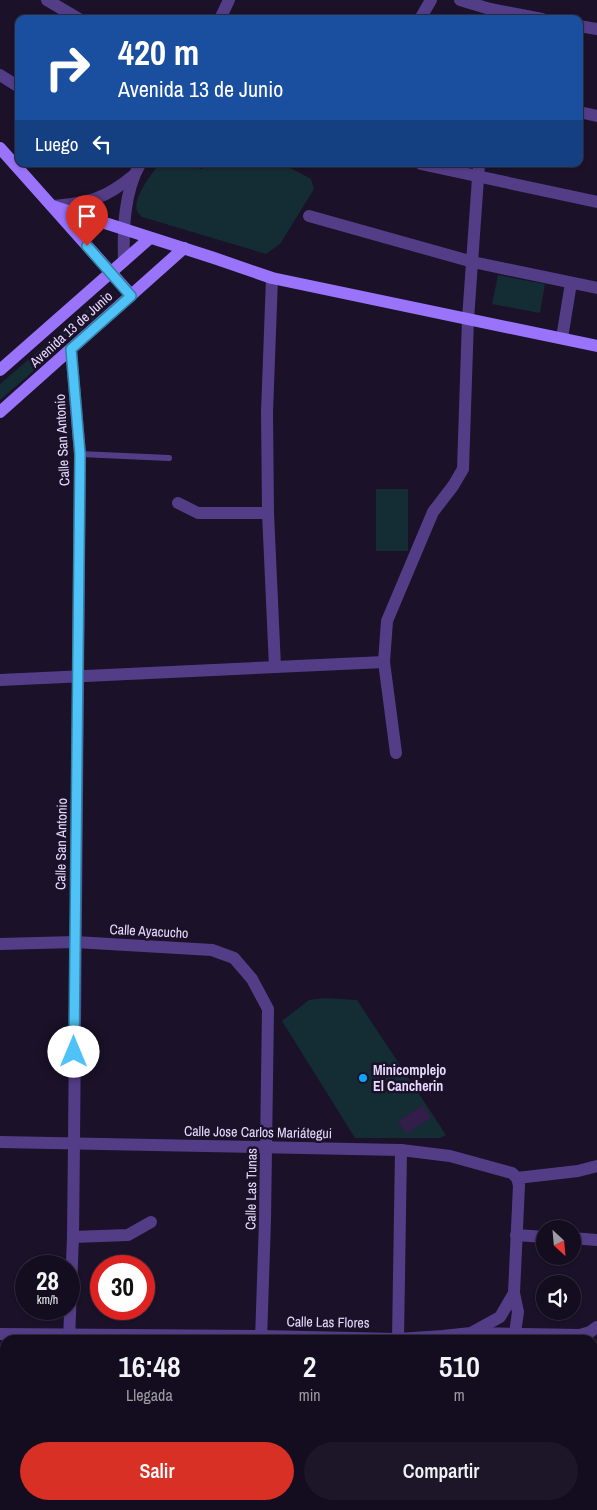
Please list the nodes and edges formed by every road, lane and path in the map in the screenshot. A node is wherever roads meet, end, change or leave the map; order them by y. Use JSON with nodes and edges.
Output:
{"nodes":[{"id":1,"x":47,"y":0,"type":"edge"},
{"id":2,"x":229,"y":0,"type":"edge"},
{"id":3,"x":431,"y":0,"type":"edge"},
{"id":4,"x":460,"y":0,"type":"edge"},
{"id":5,"x":489,"y":9,"type":"edge"},
{"id":6,"x":71,"y":15,"type":"edge"},
{"id":7,"x":222,"y":15,"type":"edge"},
{"id":8,"x":422,"y":15,"type":"edge"},
{"id":9,"x":521,"y":15,"type":"edge"},
{"id":10,"x":583,"y":27,"type":"edge"},
{"id":11,"x":597,"y":29,"type":"edge"},
{"id":12,"x":0,"y":75,"type":"edge"},
{"id":13,"x":15,"y":85,"type":"edge"},
{"id":14,"x":583,"y":113,"type":"edge"},
{"id":15,"x":597,"y":116,"type":"edge"},
{"id":16,"x":0,"y":148,"type":"edge"},
{"id":17,"x":15,"y":165,"type":"edge"},
{"id":18,"x":17,"y":167,"type":"edge"},
{"id":19,"x":435,"y":167,"type":"edge"},
{"id":20,"x":479,"y":167,"type":"edge"},
{"id":21,"x":137,"y":169,"type":"edge"},
{"id":22,"x":479,"y":177,"type":"junction"},
{"id":23,"x":597,"y":202,"type":"edge"},
{"id":24,"x":52,"y":206,"type":"junction"},
{"id":25,"x":309,"y":216,"type":"dead end"},
{"id":26,"x":123,"y":228,"type":"junction"},
{"id":27,"x":150,"y":238,"type":"junction"},
{"id":28,"x":184,"y":248,"type":"junction"},
{"id":29,"x":124,"y":261,"type":"junction"},
{"id":30,"x":473,"y":262,"type":"junction"},
{"id":31,"x":111,"y":272,"type":"junction"},
{"id":32,"x":272,"y":278,"type":"junction"},
{"id":33,"x":571,"y":283,"type":"junction"},
{"id":34,"x":597,"y":288,"type":"edge"},
{"id":35,"x":131,"y":296,"type":"junction"},
{"id":36,"x":468,"y":318,"type":"junction"},
{"id":37,"x":562,"y":338,"type":"junction"},
{"id":38,"x":597,"y":346,"type":"edge"},
{"id":39,"x":71,"y":349,"type":"junction"},
{"id":40,"x":0,"y":370,"type":"edge"},
{"id":41,"x":0,"y":412,"type":"edge"},
{"id":42,"x":80,"y":454,"type":"junction"},
{"id":43,"x":169,"y":458,"type":"dead end"},
{"id":44,"x":178,"y":503,"type":"dead end"},
{"id":45,"x":268,"y":513,"type":"junction"},
{"id":46,"x":384,"y":662,"type":"junction"},
{"id":47,"x":275,"y":667,"type":"junction"},
{"id":48,"x":79,"y":676,"type":"junction"},
{"id":49,"x":0,"y":680,"type":"edge"},
{"id":50,"x":396,"y":753,"type":"dead end"},
{"id":51,"x":75,"y":942,"type":"junction"},
{"id":52,"x":0,"y":944,"type":"edge"},
{"id":53,"x":268,"y":1009,"type":"joint"},
{"id":54,"x":0,"y":1142,"type":"edge"},
{"id":55,"x":74,"y":1143,"type":"junction"},
{"id":56,"x":267,"y":1147,"type":"junction"},
{"id":57,"x":402,"y":1150,"type":"junction"},
{"id":58,"x":597,"y":1166,"type":"edge"},
{"id":59,"x":514,"y":1175,"type":"junction"},
{"id":60,"x":151,"y":1222,"type":"dead end"},
{"id":61,"x":516,"y":1235,"type":"junction"},
{"id":62,"x":536,"y":1236,"type":"edge"},
{"id":63,"x":72,"y":1237,"type":"junction"},
{"id":64,"x":581,"y":1239,"type":"edge"},
{"id":65,"x":597,"y":1240,"type":"edge"},
{"id":66,"x":514,"y":1293,"type":"junction"},
{"id":67,"x":472,"y":1333,"type":"junction"},
{"id":68,"x":515,"y":1333,"type":"junction"},
{"id":69,"x":589,"y":1333,"type":"edge"},
{"id":70,"x":0,"y":1334,"type":"edge"},
{"id":71,"x":17,"y":1335,"type":"edge"},
{"id":72,"x":69,"y":1335,"type":"edge"},
{"id":73,"x":261,"y":1335,"type":"edge"},
{"id":74,"x":398,"y":1335,"type":"edge"},
{"id":75,"x":453,"y":1335,"type":"edge"}],
"edges":[{"from":1,"to":6,"type":"street"},
{"from":2,"to":7,"type":"street"},
{"from":3,"to":8,"type":"street"},
{"from":4,"to":5,"type":"street"},
{"from":5,"to":9,"type":"street"},
{"from":10,"to":11,"type":"street"},
{"from":12,"to":13,"type":"street"},
{"from":14,"to":15,"type":"street"},
{"from":16,"to":17,"type":"street"},
{"from":18,"to":24,"type":"street"},
{"from":19,"to":22,"type":"street"},
{"from":20,"to":22,"type":"street"},
{"from":21,"to":24,"type":"street"},
{"from":21,"to":26,"type":"street"},
{"from":22,"to":23,"type":"street"},
{"from":22,"to":30,"type":"street"},
{"from":24,"to":26,"type":"street"},
{"from":24,"to":31,"type":"street"},
{"from":25,"to":30,"type":"street"},
{"from":26,"to":27,"type":"street"},
{"from":26,"to":29,"type":"street"},
{"from":27,"to":28,"type":"street"},
{"from":27,"to":29,"type":"street","name":"Avenida 13 de Junio"},
{"from":28,"to":32,"type":"street"},
{"from":28,"to":35,"type":"street","name":"Avenida 13 de Junio"},
{"from":29,"to":31,"type":"street","name":"Avenida 13 de Junio"},
{"from":30,"to":33,"type":"street"},
{"from":30,"to":36,"type":"street"},
{"from":31,"to":35,"type":"street"},
{"from":31,"to":40,"type":"street","name":"Avenida 13 de Junio"},
{"from":32,"to":36,"type":"street"},
{"from":32,"to":45,"type":"street"},
{"from":33,"to":34,"type":"street"},
{"from":33,"to":37,"type":"street"},
{"from":35,"to":39,"type":"street","name":"Avenida 13 de Junio"},
{"from":36,"to":37,"type":"street"},
{"from":36,"to":46,"type":"street"},
{"from":37,"to":38,"type":"street"},
{"from":39,"to":41,"type":"street","name":"Avenida 13 de Junio"},
{"from":39,"to":42,"type":"street","name":"Calle San Antonio"},
{"from":42,"to":43,"type":"lane"},
{"from":42,"to":48,"type":"street","name":"Calle San Antonio"},
{"from":44,"to":45,"type":"street"},
{"from":45,"to":47,"type":"street"},
{"from":46,"to":47,"type":"street"},
{"from":46,"to":50,"type":"street"},
{"from":47,"to":48,"type":"street"},
{"from":48,"to":49,"type":"street"},
{"from":48,"to":51,"type":"street","name":"Calle San Antonio"},
{"from":51,"to":52,"type":"street","name":"Calle Ayacucho"},
{"from":51,"to":53,"type":"street","name":"Calle Ayacucho"},
{"from":51,"to":55,"type":"street","name":"Calle San Antonio"},
{"from":53,"to":56,"type":"street","name":"Calle Las Tunas"},
{"from":54,"to":55,"type":"street","name":"Calle Jose Carlos Mariátegui"},
{"from":55,"to":56,"type":"street","name":"Calle Jose Carlos Mariátegui"},
{"from":55,"to":63,"type":"street","name":"Calle San Antonio"},
{"from":56,"to":57,"type":"street","name":"Calle Jose Carlos Mariátegui"},
{"from":56,"to":73,"type":"street","name":"Calle Las Tunas"},
{"from":57,"to":59,"type":"street","name":"Calle Jose Carlos Mariátegui"},
{"from":57,"to":74,"type":"street"},
{"from":58,"to":59,"type":"street"},
{"from":59,"to":61,"type":"street","name":"Calle Las Flores"},
{"from":60,"to":63,"type":"street"},
{"from":61,"to":62,"type":"street"},
{"from":61,"to":66,"type":"street","name":"Calle Las Flores"},
{"from":63,"to":72,"type":"street","name":"Calle San Antonio"},
{"from":64,"to":65,"type":"street"},
{"from":66,"to":67,"type":"street","name":"Calle Las Flores"},
{"from":66,"to":68,"type":"street"},
{"from":67,"to":68,"type":"street"},
{"from":67,"to":75,"type":"street","name":"Calle Las Flores"},
{"from":68,"to":69,"type":"street"},
{"from":70,"to":71,"type":"street","name":"Calle Las Flores"}]}
